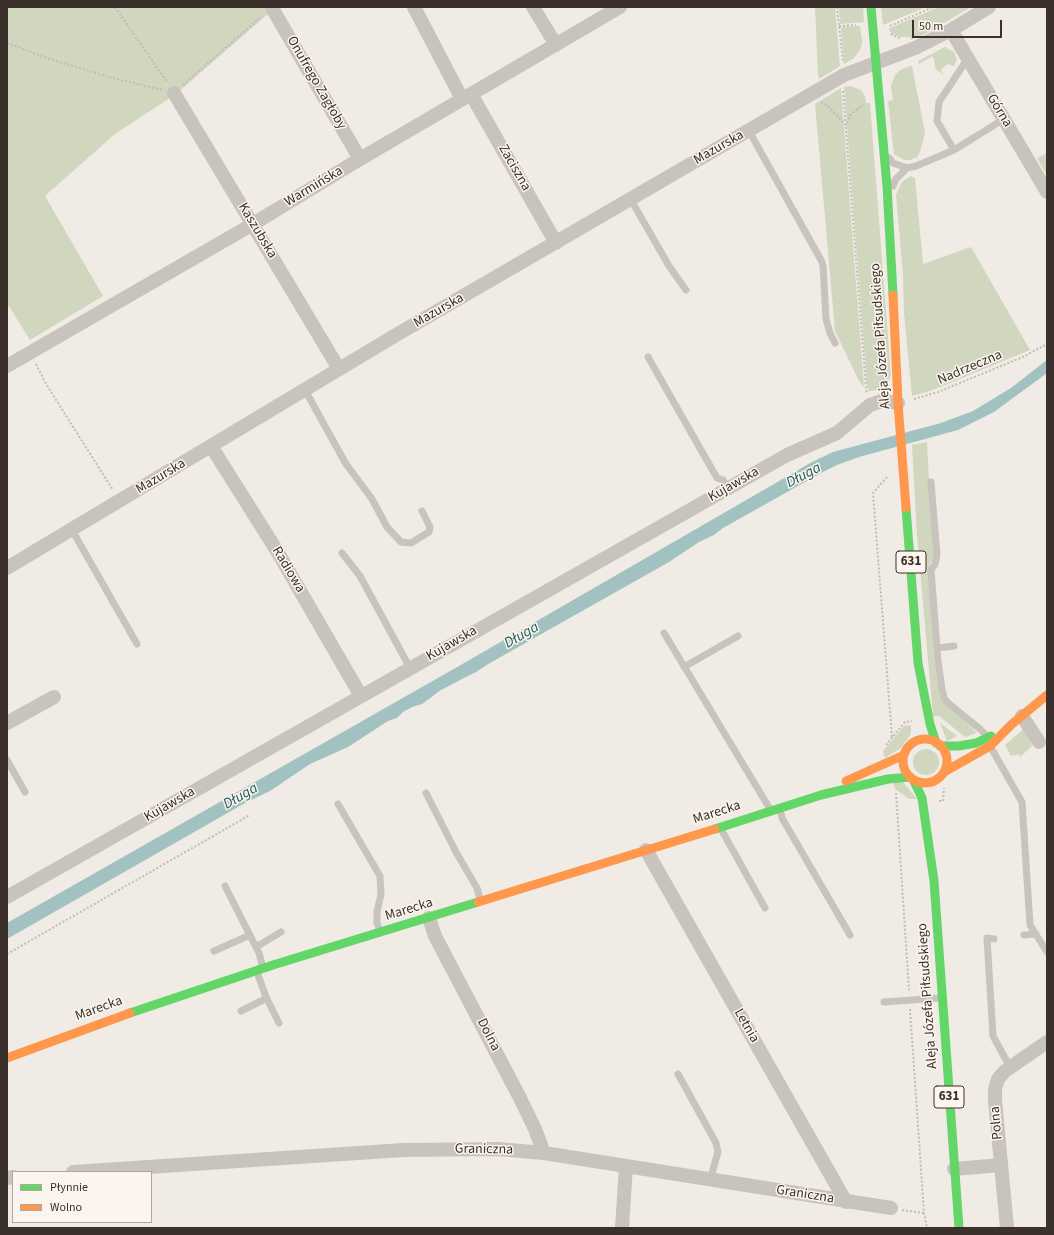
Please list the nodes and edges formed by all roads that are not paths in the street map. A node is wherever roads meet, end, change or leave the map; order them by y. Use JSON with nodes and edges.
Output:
{"nodes":[{"id":1,"x":414,"y":7,"type":"edge"},
{"id":2,"x":533,"y":7,"type":"edge"},
{"id":3,"x":620,"y":7,"type":"edge"},
{"id":4,"x":871,"y":7,"type":"edge"},
{"id":5,"x":989,"y":7,"type":"edge"},
{"id":6,"x":272,"y":8,"type":"edge"},
{"id":7,"x":951,"y":30,"type":"junction"},
{"id":8,"x":556,"y":45,"type":"junction"},
{"id":9,"x":968,"y":58,"type":"junction"},
{"id":10,"x":876,"y":63,"type":"junction"},
{"id":11,"x":174,"y":93,"type":"road end"},
{"id":12,"x":466,"y":96,"type":"junction"},
{"id":13,"x":1004,"y":119,"type":"junction"},
{"id":14,"x":748,"y":131,"type":"junction"},
{"id":15,"x":883,"y":150,"type":"junction"},
{"id":16,"x":954,"y":150,"type":"junction"},
{"id":17,"x":360,"y":159,"type":"junction"},
{"id":18,"x":907,"y":168,"type":"junction"},
{"id":19,"x":1047,"y":192,"type":"edge"},
{"id":20,"x":630,"y":200,"type":"junction"},
{"id":21,"x":887,"y":201,"type":"junction"},
{"id":22,"x":253,"y":224,"type":"junction"},
{"id":23,"x":556,"y":243,"type":"junction"},
{"id":24,"x":686,"y":290,"type":"dead end"},
{"id":25,"x":835,"y":343,"type":"dead end"},
{"id":26,"x":648,"y":357,"type":"dead end"},
{"id":27,"x":7,"y":366,"type":"edge"},
{"id":28,"x":339,"y":369,"type":"junction"},
{"id":29,"x":305,"y":390,"type":"junction"},
{"id":30,"x":898,"y":403,"type":"junction"},
{"id":31,"x":212,"y":446,"type":"junction"},
{"id":32,"x":931,"y":482,"type":"dead end"},
{"id":33,"x":728,"y":489,"type":"junction"},
{"id":34,"x":422,"y":511,"type":"dead end"},
{"id":35,"x":72,"y":530,"type":"junction"},
{"id":36,"x":342,"y":553,"type":"dead end"},
{"id":37,"x":7,"y":568,"type":"edge"},
{"id":38,"x":664,"y":633,"type":"dead end"},
{"id":39,"x":738,"y":636,"type":"dead end"},
{"id":40,"x":137,"y":644,"type":"dead end"},
{"id":41,"x":954,"y":646,"type":"dead end"},
{"id":42,"x":937,"y":648,"type":"junction"},
{"id":43,"x":918,"y":663,"type":"junction"},
{"id":44,"x":684,"y":667,"type":"junction"},
{"id":45,"x":410,"y":668,"type":"junction"},
{"id":46,"x":1047,"y":695,"type":"edge"},
{"id":47,"x":362,"y":696,"type":"junction"},
{"id":48,"x":54,"y":697,"type":"dead end"},
{"id":49,"x":916,"y":697,"type":"dead end"},
{"id":50,"x":1017,"y":720,"type":"junction"},
{"id":51,"x":916,"y":721,"type":"road end"},
{"id":52,"x":7,"y":723,"type":"edge"},
{"id":53,"x":988,"y":742,"type":"junction"},
{"id":54,"x":1039,"y":742,"type":"dead end"},
{"id":55,"x":938,"y":744,"type":"junction"},
{"id":56,"x":911,"y":745,"type":"junction"},
{"id":57,"x":904,"y":755,"type":"junction"},
{"id":58,"x":7,"y":760,"type":"edge"},
{"id":59,"x":942,"y":774,"type":"junction"},
{"id":60,"x":912,"y":779,"type":"junction"},
{"id":61,"x":25,"y":792,"type":"dead end"},
{"id":62,"x":426,"y":793,"type":"dead end"},
{"id":63,"x":821,"y":795,"type":"junction"},
{"id":64,"x":936,"y":801,"type":"road end"},
{"id":65,"x":338,"y":804,"type":"dead end"},
{"id":66,"x":775,"y":809,"type":"junction"},
{"id":67,"x":935,"y":822,"type":"dead end"},
{"id":68,"x":720,"y":827,"type":"junction"},
{"id":69,"x":646,"y":850,"type":"junction"},
{"id":70,"x":934,"y":881,"type":"junction"},
{"id":71,"x":225,"y":886,"type":"dead end"},
{"id":72,"x":7,"y":898,"type":"edge"},
{"id":73,"x":481,"y":902,"type":"junction"},
{"id":74,"x":765,"y":908,"type":"dead end"},
{"id":75,"x":429,"y":918,"type":"junction"},
{"id":76,"x":281,"y":932,"type":"dead end"},
{"id":77,"x":380,"y":933,"type":"junction"},
{"id":78,"x":250,"y":934,"type":"junction"},
{"id":79,"x":1036,"y":934,"type":"junction"},
{"id":80,"x":850,"y":935,"type":"dead end"},
{"id":81,"x":1024,"y":935,"type":"dead end"},
{"id":82,"x":994,"y":938,"type":"dead end"},
{"id":83,"x":256,"y":947,"type":"junction"},
{"id":84,"x":214,"y":951,"type":"dead end"},
{"id":85,"x":1047,"y":952,"type":"edge"},
{"id":86,"x":260,"y":969,"type":"junction"},
{"id":87,"x":266,"y":998,"type":"junction"},
{"id":88,"x":942,"y":998,"type":"junction"},
{"id":89,"x":884,"y":1002,"type":"dead end"},
{"id":90,"x":241,"y":1011,"type":"dead end"},
{"id":91,"x":279,"y":1022,"type":"dead end"},
{"id":92,"x":1047,"y":1042,"type":"edge"},
{"id":93,"x":7,"y":1058,"type":"edge"},
{"id":94,"x":1010,"y":1067,"type":"junction"},
{"id":95,"x":678,"y":1074,"type":"dead end"},
{"id":96,"x":544,"y":1153,"type":"junction"},
{"id":97,"x":1001,"y":1165,"type":"junction"},
{"id":98,"x":626,"y":1166,"type":"junction"},
{"id":99,"x":954,"y":1169,"type":"junction"},
{"id":100,"x":88,"y":1171,"type":"edge"},
{"id":101,"x":710,"y":1180,"type":"junction"},
{"id":102,"x":846,"y":1202,"type":"junction"},
{"id":103,"x":891,"y":1208,"type":"road end"},
{"id":104,"x":622,"y":1228,"type":"edge"},
{"id":105,"x":959,"y":1228,"type":"edge"},
{"id":106,"x":1007,"y":1228,"type":"edge"}],
"edges":[{"from":1,"to":12,"type":"street","name":"Zaciszna"},
{"from":2,"to":8,"type":"street"},
{"from":3,"to":8,"type":"street","name":"Warmińska"},
{"from":4,"to":10,"type":"main road","name":"Aleja Józefa Piłsudskiego","number":"631"},
{"from":5,"to":7,"type":"street","name":"Mazurska"},
{"from":6,"to":17,"type":"street","name":"Onufrego Zagłoby"},
{"from":7,"to":9,"type":"street","name":"Górna"},
{"from":7,"to":10,"type":"street","name":"Mazurska"},
{"from":8,"to":12,"type":"street","name":"Warmińska"},
{"from":9,"to":13,"type":"street","name":"Górna"},
{"from":9,"to":16,"type":"lane"},
{"from":10,"to":14,"type":"street","name":"Mazurska"},
{"from":10,"to":15,"type":"main road","name":"Aleja Józefa Piłsudskiego","number":"631"},
{"from":11,"to":22,"type":"street","name":"Kaszubska"},
{"from":12,"to":17,"type":"street","name":"Warmińska"},
{"from":12,"to":23,"type":"street","name":"Zaciszna"},
{"from":13,"to":16,"type":"lane"},
{"from":13,"to":19,"type":"street","name":"Górna"},
{"from":14,"to":20,"type":"street","name":"Mazurska"},
{"from":14,"to":25,"type":"lane"},
{"from":15,"to":18,"type":"lane"},
{"from":15,"to":21,"type":"main road","name":"Aleja Józefa Piłsudskiego","number":"631"},
{"from":16,"to":18,"type":"lane"},
{"from":17,"to":22,"type":"street","name":"Warmińska"},
{"from":18,"to":21,"type":"lane"},
{"from":20,"to":23,"type":"street","name":"Mazurska"},
{"from":20,"to":24,"type":"lane"},
{"from":21,"to":30,"type":"main road","name":"Aleja Józefa Piłsudskiego","number":"631"},
{"from":22,"to":27,"type":"street","name":"Warmińska"},
{"from":22,"to":28,"type":"street","name":"Kaszubska"},
{"from":23,"to":28,"type":"street","name":"Mazurska"},
{"from":26,"to":33,"type":"lane"},
{"from":28,"to":29,"type":"street","name":"Mazurska"},
{"from":29,"to":31,"type":"street","name":"Mazurska"},
{"from":29,"to":34,"type":"lane"},
{"from":30,"to":33,"type":"street","name":"Kujawska"},
{"from":30,"to":43,"type":"main road","name":"Aleja Józefa Piłsudskiego","number":"631"},
{"from":31,"to":35,"type":"street","name":"Mazurska"},
{"from":31,"to":47,"type":"street","name":"Radiowa"},
{"from":32,"to":42,"type":"lane"},
{"from":33,"to":45,"type":"street","name":"Kujawska"},
{"from":35,"to":37,"type":"street","name":"Mazurska"},
{"from":35,"to":40,"type":"lane"},
{"from":36,"to":45,"type":"lane"},
{"from":38,"to":44,"type":"lane"},
{"from":39,"to":44,"type":"lane"},
{"from":41,"to":42,"type":"lane"},
{"from":42,"to":53,"type":"lane"},
{"from":43,"to":49,"type":"main road","name":"Aleja Józefa Piłsudskiego","number":"631"},
{"from":43,"to":55,"type":"main road","name":"Aleja Józefa Piłsudskiego","number":"631"},
{"from":44,"to":66,"type":"lane"},
{"from":45,"to":47,"type":"street","name":"Kujawska"},
{"from":46,"to":50,"type":"main road"},
{"from":47,"to":72,"type":"street","name":"Kujawska"},
{"from":48,"to":52,"type":"street"},
{"from":50,"to":53,"type":"main road"},
{"from":50,"to":54,"type":"street"},
{"from":51,"to":56,"type":"main road"},
{"from":53,"to":55,"type":"main road"},
{"from":53,"to":59,"type":"main road"},
{"from":53,"to":79,"type":"lane"},
{"from":55,"to":56,"type":"main road"},
{"from":55,"to":59,"type":"main road"},
{"from":56,"to":57,"type":"main road"},
{"from":57,"to":60,"type":"main road"},
{"from":57,"to":63,"type":"main road","name":"Marecka"},
{"from":58,"to":61,"type":"lane"},
{"from":59,"to":60,"type":"main road"},
{"from":59,"to":64,"type":"main road"},
{"from":60,"to":63,"type":"main road","name":"Marecka"},
{"from":60,"to":70,"type":"main road","name":"Aleja Józefa Piłsudskiego","number":"631"},
{"from":62,"to":73,"type":"lane"},
{"from":63,"to":66,"type":"main road","name":"Marecka"},
{"from":65,"to":77,"type":"lane"},
{"from":66,"to":68,"type":"main road","name":"Marecka"},
{"from":66,"to":80,"type":"lane"},
{"from":67,"to":70,"type":"main road","name":"Aleja Józefa Piłsudskiego","number":"631"},
{"from":68,"to":69,"type":"main road","name":"Marecka"},
{"from":68,"to":74,"type":"lane"},
{"from":69,"to":73,"type":"main road","name":"Marecka"},
{"from":69,"to":102,"type":"street","name":"Letnia"},
{"from":70,"to":88,"type":"main road","name":"Aleja Józefa Piłsudskiego","number":"631"},
{"from":71,"to":78,"type":"lane"},
{"from":73,"to":75,"type":"main road","name":"Marecka"},
{"from":75,"to":77,"type":"main road","name":"Marecka"},
{"from":75,"to":96,"type":"street","name":"Dolna"},
{"from":76,"to":83,"type":"lane"},
{"from":77,"to":86,"type":"main road","name":"Marecka"},
{"from":78,"to":83,"type":"lane"},
{"from":78,"to":84,"type":"lane"},
{"from":79,"to":81,"type":"lane"},
{"from":79,"to":85,"type":"lane"},
{"from":82,"to":94,"type":"lane"},
{"from":83,"to":86,"type":"lane"},
{"from":86,"to":87,"type":"lane"},
{"from":86,"to":93,"type":"main road","name":"Marecka"},
{"from":87,"to":90,"type":"lane"},
{"from":87,"to":91,"type":"lane"},
{"from":88,"to":89,"type":"lane"},
{"from":88,"to":99,"type":"main road","name":"Aleja Józefa Piłsudskiego","number":"631"},
{"from":92,"to":94,"type":"street","name":"Polna"},
{"from":94,"to":97,"type":"street","name":"Polna"},
{"from":95,"to":101,"type":"lane"},
{"from":96,"to":98,"type":"street","name":"Graniczna"},
{"from":96,"to":100,"type":"street","name":"Graniczna"},
{"from":97,"to":99,"type":"street"},
{"from":97,"to":106,"type":"street","name":"Polna"},
{"from":98,"to":101,"type":"street","name":"Graniczna"},
{"from":98,"to":104,"type":"street"},
{"from":99,"to":105,"type":"main road","name":"Aleja Józefa Piłsudskiego","number":"631"},
{"from":101,"to":102,"type":"street","name":"Graniczna"},
{"from":102,"to":103,"type":"street","name":"Graniczna"}]}
